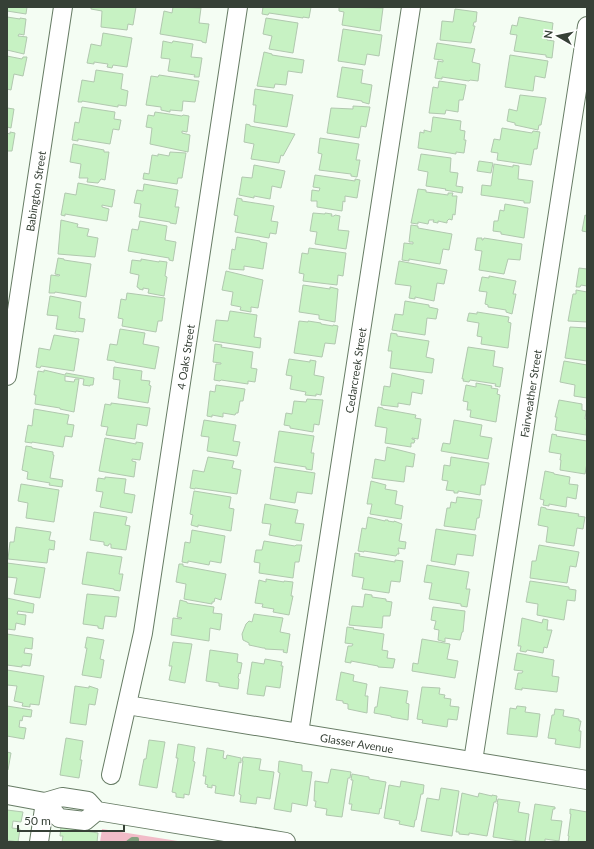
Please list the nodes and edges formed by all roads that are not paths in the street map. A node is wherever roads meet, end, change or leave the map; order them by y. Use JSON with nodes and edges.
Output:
{"nodes":[{"id":1,"x":63,"y":7,"type":"edge"},
{"id":2,"x":238,"y":7,"type":"edge"},
{"id":3,"x":410,"y":7,"type":"edge"},
{"id":4,"x":587,"y":26,"type":"edge"},
{"id":5,"x":7,"y":376,"type":"edge"},
{"id":6,"x":127,"y":706,"type":"junction"},
{"id":7,"x":299,"y":733,"type":"junction"},
{"id":8,"x":473,"y":761,"type":"junction"},
{"id":9,"x":111,"y":775,"type":"dead end"},
{"id":10,"x":587,"y":780,"type":"edge"},
{"id":11,"x":7,"y":794,"type":"edge"},
{"id":12,"x":45,"y":802,"type":"junction"},
{"id":13,"x":39,"y":842,"type":"edge"},
{"id":14,"x":286,"y":842,"type":"edge"}],
"edges":[{"from":1,"to":5,"type":"street","name":"Babington Street"},
{"from":2,"to":6,"type":"street","name":"4 Oaks Street"},
{"from":3,"to":7,"type":"street","name":"Cedarcreek Street"},
{"from":4,"to":8,"type":"street","name":"Fairweather Street"},
{"from":6,"to":7,"type":"street","name":"Glasser Avenue"},
{"from":6,"to":9,"type":"street","name":"4 Oaks Street"},
{"from":7,"to":8,"type":"street","name":"Glasser Avenue"},
{"from":8,"to":10,"type":"street","name":"Glasser Avenue"},
{"from":11,"to":12,"type":"street"},
{"from":12,"to":13,"type":"street"},
{"from":12,"to":14,"type":"street"}]}
